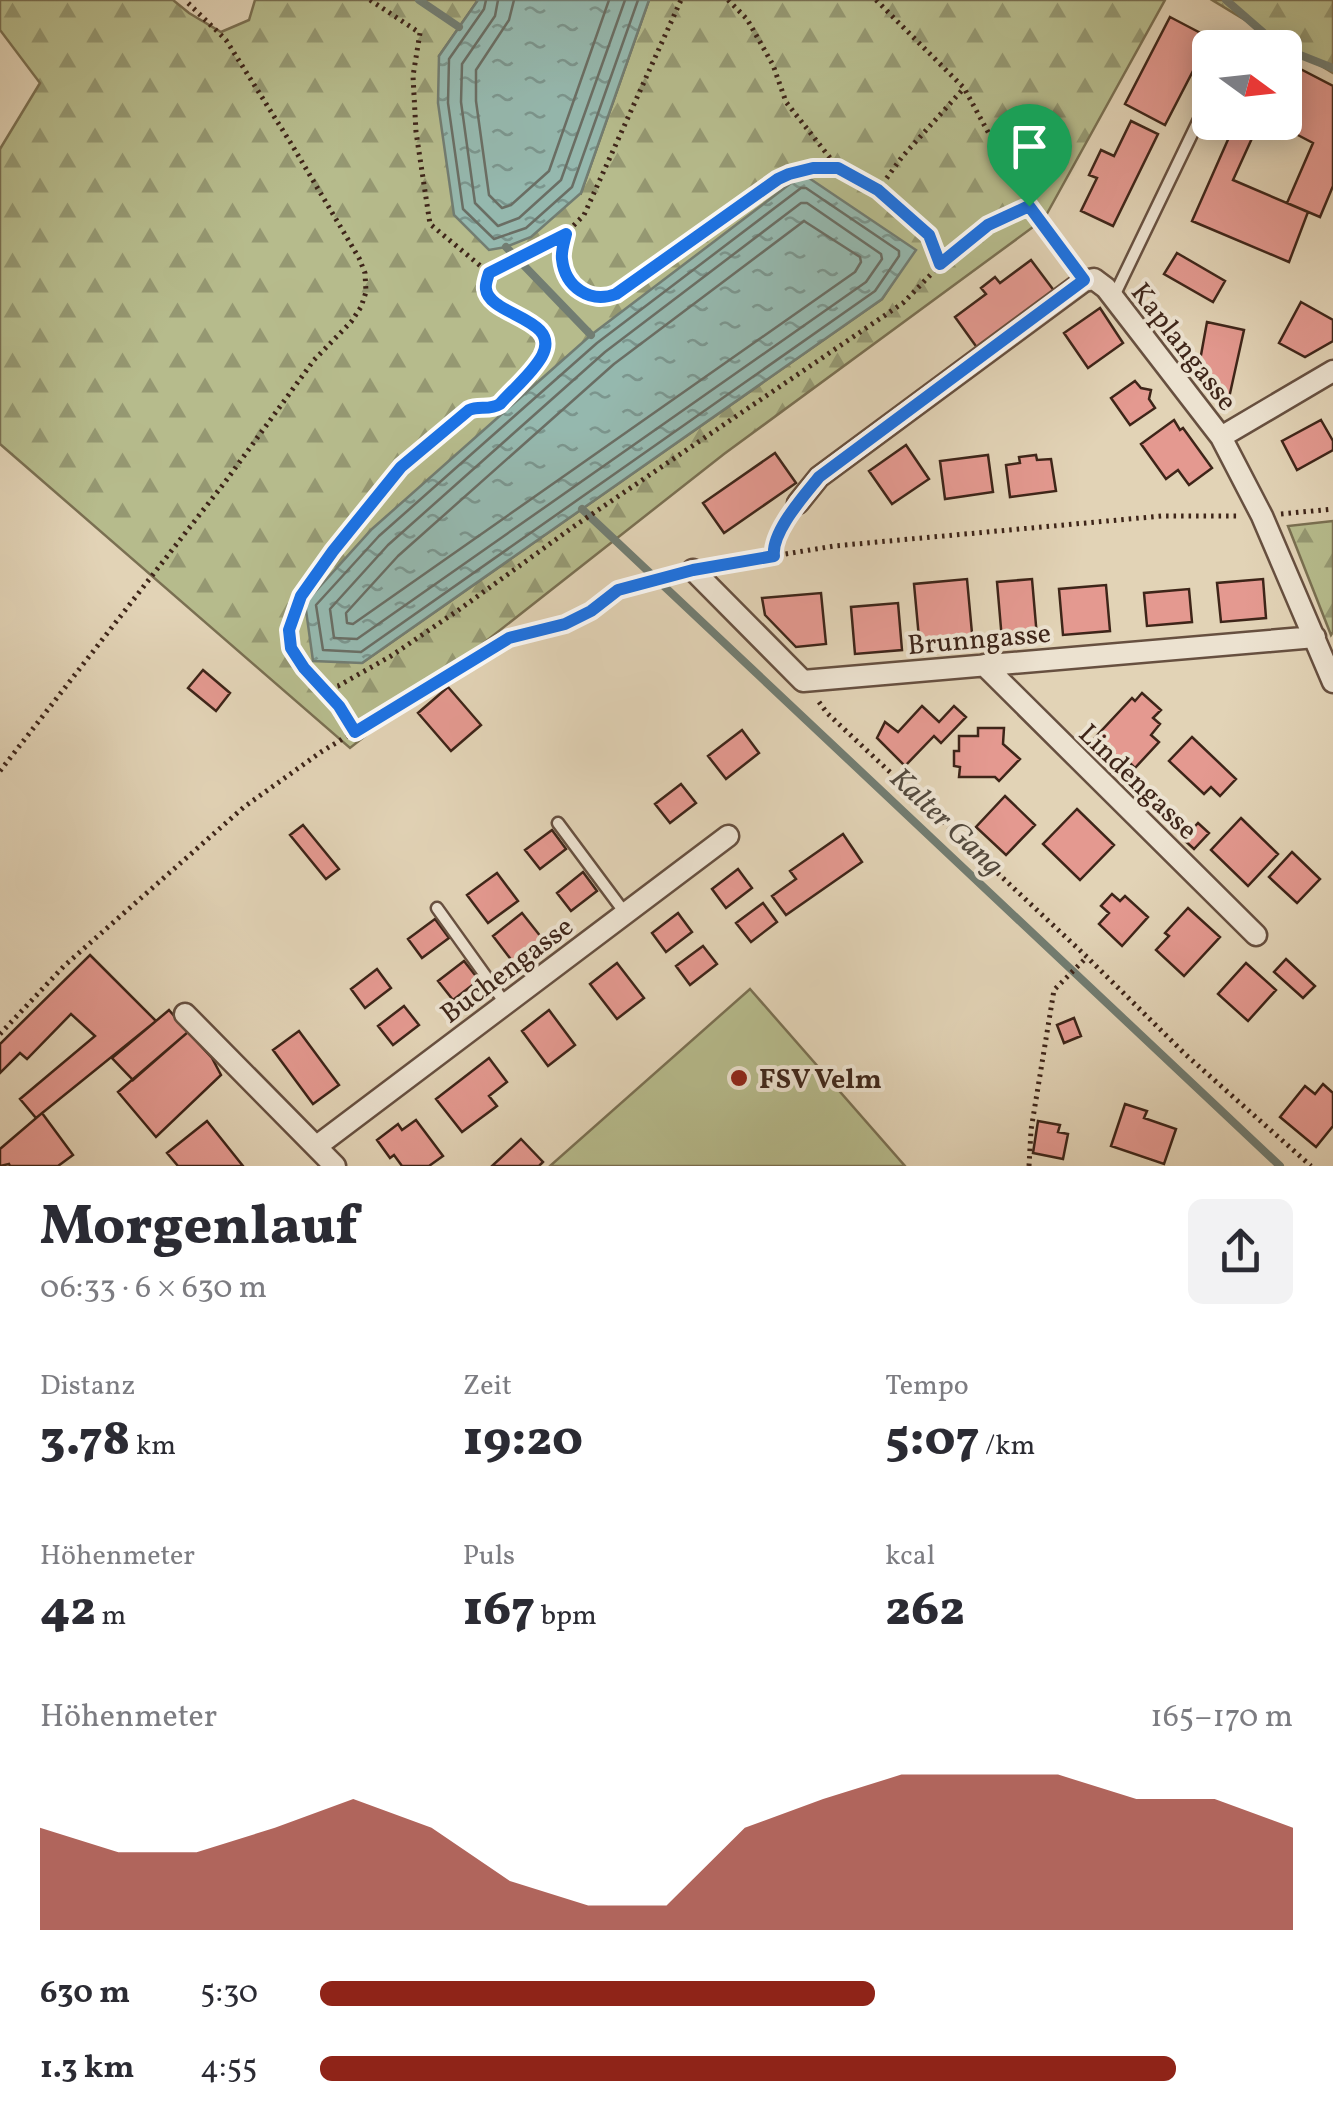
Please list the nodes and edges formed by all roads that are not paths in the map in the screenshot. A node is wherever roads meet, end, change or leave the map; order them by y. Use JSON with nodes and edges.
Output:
{"nodes":[{"id":1,"x":1192,"y":135,"type":"edge"},
{"id":2,"x":1113,"y":297,"type":"junction"},
{"id":3,"x":1333,"y":371,"type":"edge"},
{"id":4,"x":1221,"y":438,"type":"junction"},
{"id":5,"x":798,"y":503,"type":"road end"},
{"id":6,"x":693,"y":570,"type":"road end"},
{"id":7,"x":1315,"y":637,"type":"junction"},
{"id":8,"x":984,"y":665,"type":"junction"},
{"id":9,"x":1333,"y":682,"type":"edge"},
{"id":10,"x":558,"y":823,"type":"dead end"},
{"id":11,"x":728,"y":836,"type":"dead end"},
{"id":12,"x":437,"y":908,"type":"dead end"},
{"id":13,"x":625,"y":914,"type":"junction"},
{"id":14,"x":1256,"y":935,"type":"dead end"},
{"id":15,"x":506,"y":1004,"type":"junction"},
{"id":16,"x":185,"y":1014,"type":"dead end"},
{"id":17,"x":317,"y":1146,"type":"junction"},
{"id":18,"x":336,"y":1166,"type":"edge"}],
"edges":[{"from":1,"to":2,"type":"lane"},
{"from":2,"to":4,"type":"street","name":"Kaplangasse"},
{"from":2,"to":5,"type":"street","name":"Kaplangasse"},
{"from":3,"to":4,"type":"street"},
{"from":4,"to":7,"type":"street","name":"Kaplangasse"},
{"from":6,"to":8,"type":"street","name":"Brunngasse"},
{"from":7,"to":8,"type":"street","name":"Brunngasse"},
{"from":7,"to":9,"type":"street","name":"Kaplangasse"},
{"from":8,"to":14,"type":"street","name":"Lindengasse"},
{"from":10,"to":13,"type":"lane"},
{"from":11,"to":13,"type":"street","name":"Buchengasse"},
{"from":12,"to":15,"type":"lane"},
{"from":13,"to":15,"type":"street","name":"Buchengasse"},
{"from":15,"to":17,"type":"street","name":"Buchengasse"},
{"from":16,"to":17,"type":"street"},
{"from":17,"to":18,"type":"street"}]}
